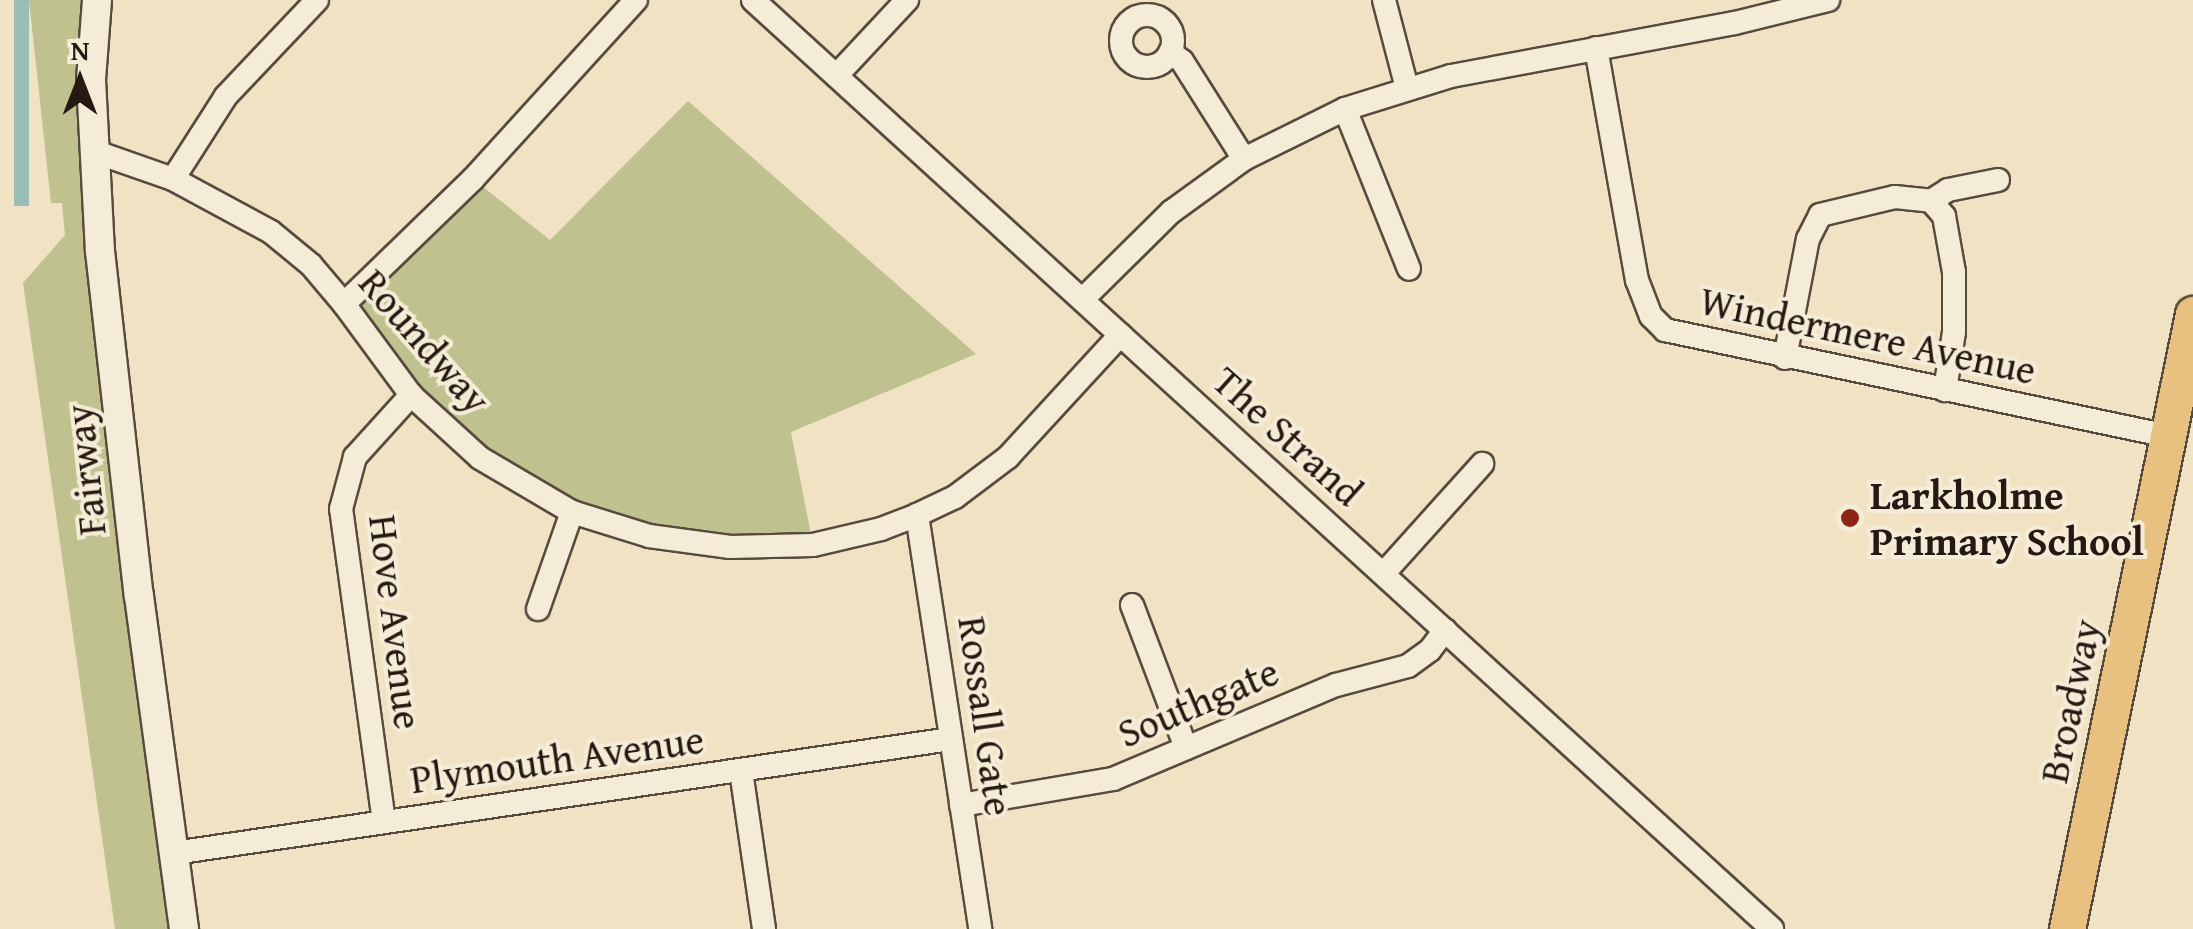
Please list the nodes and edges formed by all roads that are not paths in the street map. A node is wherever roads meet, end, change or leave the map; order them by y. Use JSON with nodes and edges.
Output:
{"nodes":[{"id":1,"x":96,"y":0,"type":"edge"},
{"id":2,"x":318,"y":0,"type":"edge"},
{"id":3,"x":636,"y":0,"type":"edge"},
{"id":4,"x":753,"y":0,"type":"edge"},
{"id":5,"x":907,"y":0,"type":"edge"},
{"id":6,"x":1384,"y":0,"type":"edge"},
{"id":7,"x":1828,"y":0,"type":"edge"},
{"id":8,"x":1596,"y":48,"type":"junction"},
{"id":9,"x":1170,"y":52,"type":"dead end"},
{"id":10,"x":837,"y":75,"type":"junction"},
{"id":11,"x":1407,"y":88,"type":"junction"},
{"id":12,"x":1346,"y":109,"type":"junction"},
{"id":13,"x":93,"y":151,"type":"junction"},
{"id":14,"x":1244,"y":159,"type":"junction"},
{"id":15,"x":173,"y":179,"type":"junction"},
{"id":16,"x":1998,"y":180,"type":"dead end"},
{"id":17,"x":1932,"y":201,"type":"junction"},
{"id":18,"x":1409,"y":269,"type":"dead end"},
{"id":19,"x":1083,"y":299,"type":"junction"},
{"id":20,"x":344,"y":304,"type":"junction"},
{"id":21,"x":2193,"y":314,"type":"edge"},
{"id":22,"x":1120,"y":335,"type":"junction"},
{"id":23,"x":1785,"y":358,"type":"junction"},
{"id":24,"x":1946,"y":390,"type":"junction"},
{"id":25,"x":411,"y":395,"type":"junction"},
{"id":26,"x":2168,"y":436,"type":"junction"},
{"id":27,"x":1482,"y":464,"type":"dead end"},
{"id":28,"x":572,"y":512,"type":"junction"},
{"id":29,"x":917,"y":515,"type":"junction"},
{"id":30,"x":1384,"y":574,"type":"junction"},
{"id":31,"x":1132,"y":606,"type":"dead end"},
{"id":32,"x":538,"y":609,"type":"dead end"},
{"id":33,"x":1445,"y":630,"type":"junction"},
{"id":34,"x":951,"y":740,"type":"junction"},
{"id":35,"x":1186,"y":748,"type":"junction"},
{"id":36,"x":741,"y":772,"type":"junction"},
{"id":37,"x":962,"y":805,"type":"junction"},
{"id":38,"x":384,"y":822,"type":"junction"},
{"id":39,"x":174,"y":853,"type":"junction"},
{"id":40,"x":184,"y":929,"type":"edge"},
{"id":41,"x":764,"y":929,"type":"edge"},
{"id":42,"x":980,"y":929,"type":"edge"},
{"id":43,"x":1772,"y":929,"type":"edge"},
{"id":44,"x":2067,"y":929,"type":"edge"}],
"edges":[{"from":1,"to":13,"type":"street","name":"Fairway"},
{"from":2,"to":15,"type":"street"},
{"from":3,"to":20,"type":"street"},
{"from":4,"to":10,"type":"street","name":"The Strand"},
{"from":5,"to":10,"type":"street"},
{"from":6,"to":11,"type":"street"},
{"from":7,"to":8,"type":"street"},
{"from":8,"to":11,"type":"street"},
{"from":8,"to":23,"type":"street","name":"Windermere Avenue"},
{"from":9,"to":14,"type":"street"},
{"from":10,"to":19,"type":"street","name":"The Strand"},
{"from":11,"to":12,"type":"street"},
{"from":12,"to":14,"type":"street"},
{"from":12,"to":18,"type":"street"},
{"from":13,"to":15,"type":"street","name":"Roundway"},
{"from":13,"to":39,"type":"street","name":"Fairway"},
{"from":14,"to":19,"type":"street"},
{"from":15,"to":20,"type":"street","name":"Roundway"},
{"from":16,"to":17,"type":"street"},
{"from":17,"to":23,"type":"street"},
{"from":17,"to":24,"type":"street"},
{"from":19,"to":22,"type":"street","name":"The Strand"},
{"from":20,"to":25,"type":"street","name":"Roundway"},
{"from":21,"to":26,"type":"main road","name":"Broadway"},
{"from":22,"to":29,"type":"street","name":"Roundway"},
{"from":22,"to":30,"type":"street","name":"The Strand"},
{"from":23,"to":24,"type":"street","name":"Windermere Avenue"},
{"from":24,"to":26,"type":"street","name":"Windermere Avenue"},
{"from":25,"to":28,"type":"street","name":"Roundway"},
{"from":25,"to":38,"type":"street","name":"Hove Avenue"},
{"from":26,"to":44,"type":"main road","name":"Broadway"},
{"from":27,"to":30,"type":"street"},
{"from":28,"to":29,"type":"street","name":"Roundway"},
{"from":28,"to":32,"type":"street"},
{"from":29,"to":34,"type":"street","name":"Rossall Gate"},
{"from":30,"to":33,"type":"street","name":"The Strand"},
{"from":31,"to":35,"type":"street"},
{"from":33,"to":35,"type":"street","name":"Southgate"},
{"from":33,"to":43,"type":"street","name":"The Strand"},
{"from":34,"to":36,"type":"street","name":"Plymouth Avenue"},
{"from":34,"to":37,"type":"street","name":"Rossall Gate"},
{"from":35,"to":37,"type":"street","name":"Southgate"},
{"from":36,"to":38,"type":"street","name":"Plymouth Avenue"},
{"from":36,"to":41,"type":"street"},
{"from":37,"to":42,"type":"street","name":"Rossall Gate"},
{"from":38,"to":39,"type":"street","name":"Plymouth Avenue"},
{"from":39,"to":40,"type":"street","name":"Fairway"}]}
